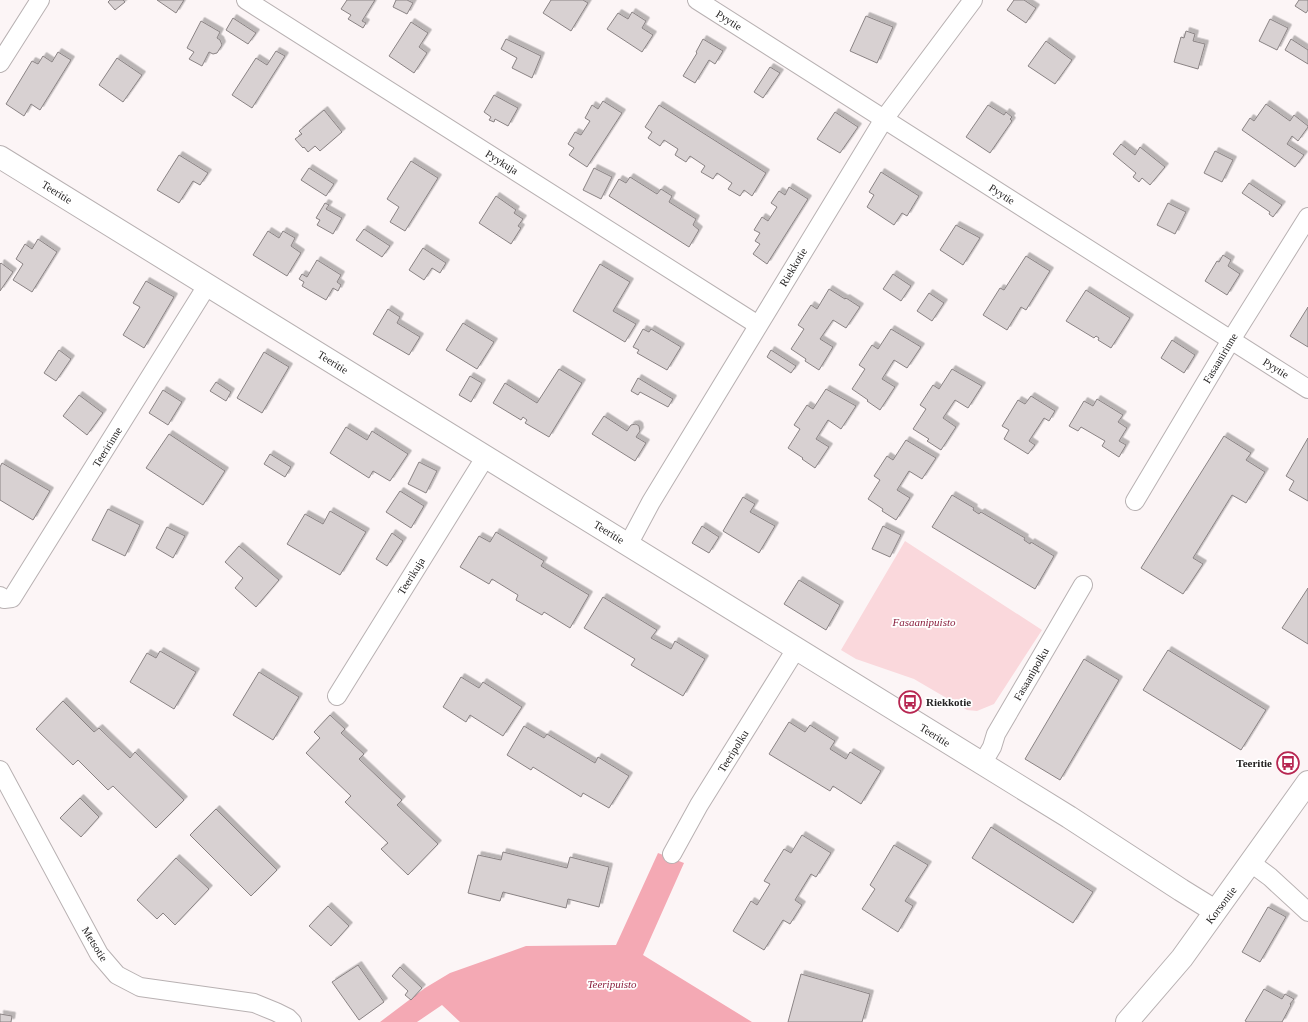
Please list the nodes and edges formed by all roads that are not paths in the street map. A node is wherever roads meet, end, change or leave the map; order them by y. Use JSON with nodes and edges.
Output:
{"nodes":[{"id":1,"x":40,"y":0,"type":"edge"},
{"id":2,"x":246,"y":0,"type":"edge"},
{"id":3,"x":697,"y":0,"type":"edge"},
{"id":4,"x":973,"y":0,"type":"edge"},
{"id":5,"x":0,"y":63,"type":"edge"},
{"id":6,"x":884,"y":119,"type":"junction"},
{"id":7,"x":0,"y":156,"type":"edge"},
{"id":8,"x":1308,"y":217,"type":"edge"},
{"id":9,"x":208,"y":284,"type":"junction"},
{"id":10,"x":758,"y":325,"type":"junction"},
{"id":11,"x":1231,"y":340,"type":"junction"},
{"id":12,"x":1308,"y":389,"type":"edge"},
{"id":13,"x":486,"y":456,"type":"junction"},
{"id":14,"x":1135,"y":502,"type":"dead end"},
{"id":15,"x":628,"y":545,"type":"junction"},
{"id":16,"x":1083,"y":585,"type":"dead end"},
{"id":17,"x":0,"y":596,"type":"edge"},
{"id":18,"x":796,"y":649,"type":"junction"},
{"id":19,"x":337,"y":696,"type":"dead end"},
{"id":20,"x":982,"y":764,"type":"junction"},
{"id":21,"x":0,"y":770,"type":"edge"},
{"id":22,"x":1308,"y":782,"type":"edge"},
{"id":23,"x":672,"y":854,"type":"dead end"},
{"id":24,"x":1252,"y":863,"type":"junction"},
{"id":25,"x":1215,"y":911,"type":"junction"},
{"id":26,"x":1308,"y":912,"type":"edge"},
{"id":27,"x":292,"y":1022,"type":"edge"},
{"id":28,"x":1127,"y":1022,"type":"edge"}],
"edges":[{"from":1,"to":5,"type":"street"},
{"from":2,"to":10,"type":"street","name":"Pyykuja"},
{"from":3,"to":6,"type":"street","name":"Pyytie"},
{"from":4,"to":6,"type":"street","name":"Riekkotie"},
{"from":6,"to":10,"type":"street","name":"Riekkotie"},
{"from":6,"to":11,"type":"street","name":"Pyytie"},
{"from":7,"to":9,"type":"street","name":"Teeritie"},
{"from":8,"to":11,"type":"street","name":"Fasaanirinne"},
{"from":9,"to":13,"type":"street","name":"Teeritie"},
{"from":9,"to":17,"type":"street","name":"Teeririnne"},
{"from":10,"to":15,"type":"street","name":"Riekkotie"},
{"from":11,"to":12,"type":"street","name":"Pyytie"},
{"from":11,"to":14,"type":"street","name":"Fasaanirinne"},
{"from":13,"to":15,"type":"street","name":"Teeritie"},
{"from":13,"to":19,"type":"street","name":"Teerikuja"},
{"from":15,"to":18,"type":"street","name":"Teeritie"},
{"from":16,"to":20,"type":"street","name":"Fasaanipolku"},
{"from":18,"to":20,"type":"street","name":"Teeritie"},
{"from":18,"to":23,"type":"street","name":"Teeripolku"},
{"from":20,"to":25,"type":"street","name":"Teeritie"},
{"from":21,"to":27,"type":"street","name":"Metsotie"},
{"from":22,"to":24,"type":"street","name":"Korsontie"},
{"from":24,"to":25,"type":"street","name":"Korsontie"},
{"from":24,"to":26,"type":"street"},
{"from":25,"to":28,"type":"street","name":"Korsontie"}]}
